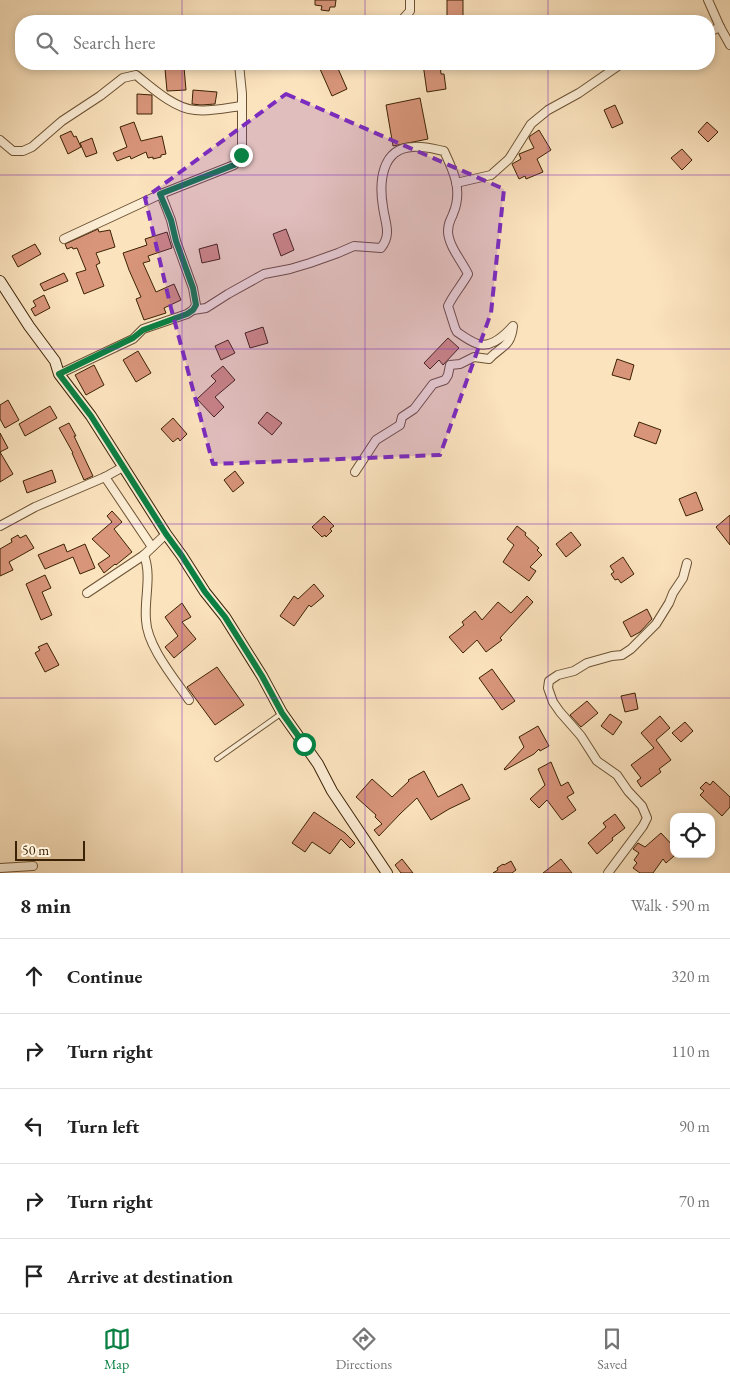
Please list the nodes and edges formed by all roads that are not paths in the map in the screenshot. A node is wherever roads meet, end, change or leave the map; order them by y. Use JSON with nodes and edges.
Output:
{"nodes":[{"id":1,"x":410,"y":0,"type":"edge"},
{"id":2,"x":708,"y":0,"type":"edge"},
{"id":3,"x":406,"y":15,"type":"edge"},
{"id":4,"x":715,"y":15,"type":"edge"},
{"id":5,"x":715,"y":16,"type":"edge"},
{"id":6,"x":720,"y":27,"type":"junction"},
{"id":7,"x":715,"y":29,"type":"edge"},
{"id":8,"x":730,"y":45,"type":"edge"},
{"id":9,"x":240,"y":70,"type":"edge"},
{"id":10,"x":612,"y":70,"type":"edge"},
{"id":11,"x":241,"y":106,"type":"junction"},
{"id":12,"x":0,"y":140,"type":"edge"},
{"id":13,"x":456,"y":183,"type":"junction"},
{"id":14,"x":160,"y":194,"type":"junction"},
{"id":15,"x":64,"y":239,"type":"dead end"},
{"id":16,"x":0,"y":281,"type":"edge"},
{"id":17,"x":193,"y":310,"type":"junction"},
{"id":18,"x":59,"y":374,"type":"junction"},
{"id":19,"x":123,"y":467,"type":"junction"},
{"id":20,"x":355,"y":472,"type":"dead end"},
{"id":21,"x":105,"y":476,"type":"junction"},
{"id":22,"x":0,"y":526,"type":"edge"},
{"id":23,"x":166,"y":534,"type":"junction"},
{"id":24,"x":152,"y":547,"type":"junction"},
{"id":25,"x":144,"y":555,"type":"junction"},
{"id":26,"x":687,"y":563,"type":"dead end"},
{"id":27,"x":87,"y":593,"type":"dead end"},
{"id":28,"x":190,"y":700,"type":"dead end"},
{"id":29,"x":282,"y":713,"type":"junction"},
{"id":30,"x":217,"y":759,"type":"dead end"},
{"id":31,"x":33,"y":866,"type":"dead end"},
{"id":32,"x":0,"y":868,"type":"edge"},
{"id":33,"x":387,"y":873,"type":"edge"},
{"id":34,"x":608,"y":873,"type":"edge"}],
"edges":[{"from":1,"to":3,"type":"street"},
{"from":2,"to":4,"type":"street"},
{"from":5,"to":6,"type":"street"},
{"from":6,"to":7,"type":"street"},
{"from":6,"to":8,"type":"street"},
{"from":9,"to":11,"type":"street"},
{"from":10,"to":13,"type":"street"},
{"from":11,"to":12,"type":"street"},
{"from":11,"to":14,"type":"street"},
{"from":13,"to":17,"type":"street"},
{"from":13,"to":20,"type":"street"},
{"from":14,"to":15,"type":"street"},
{"from":14,"to":17,"type":"street"},
{"from":16,"to":18,"type":"street"},
{"from":17,"to":18,"type":"street"},
{"from":18,"to":19,"type":"street"},
{"from":19,"to":21,"type":"street"},
{"from":19,"to":23,"type":"street"},
{"from":21,"to":22,"type":"street"},
{"from":21,"to":24,"type":"street"},
{"from":23,"to":24,"type":"street"},
{"from":23,"to":29,"type":"street"},
{"from":24,"to":25,"type":"street"},
{"from":25,"to":27,"type":"street"},
{"from":25,"to":28,"type":"street"},
{"from":26,"to":34,"type":"street"},
{"from":29,"to":30,"type":"lane"},
{"from":29,"to":33,"type":"street"},
{"from":31,"to":32,"type":"street"}]}
